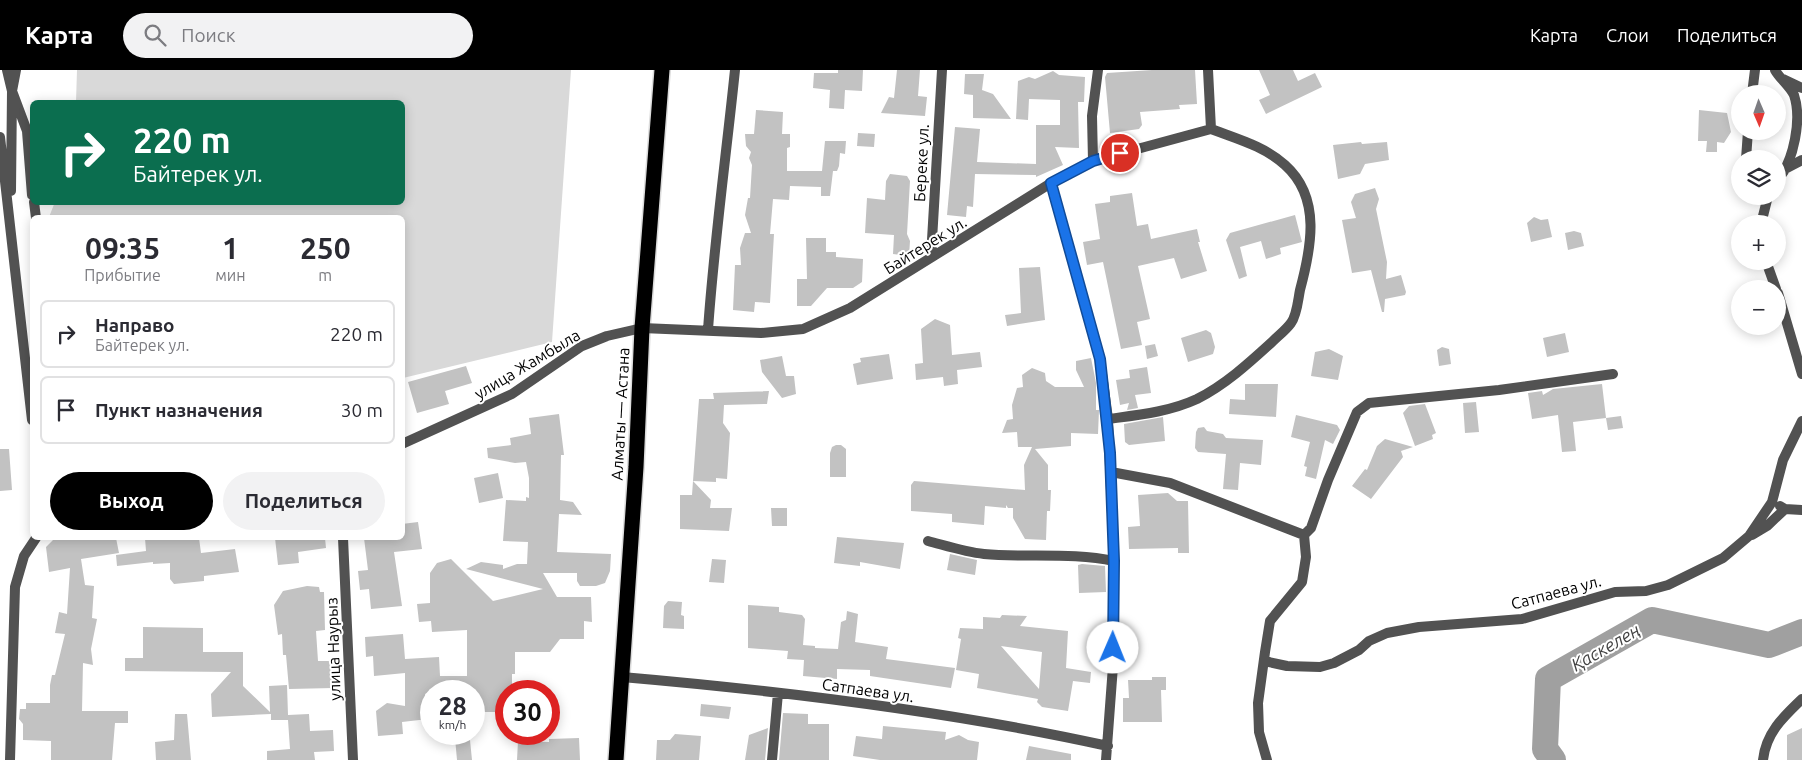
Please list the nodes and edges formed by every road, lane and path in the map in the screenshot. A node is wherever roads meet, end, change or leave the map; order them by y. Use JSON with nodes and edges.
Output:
{"nodes":[{"id":1,"x":7,"y":70,"type":"edge"},
{"id":2,"x":16,"y":70,"type":"edge"},
{"id":3,"x":662,"y":70,"type":"edge"},
{"id":4,"x":735,"y":70,"type":"edge"},
{"id":5,"x":942,"y":70,"type":"edge"},
{"id":6,"x":1098,"y":70,"type":"edge"},
{"id":7,"x":1208,"y":70,"type":"edge"},
{"id":8,"x":1754,"y":70,"type":"edge"},
{"id":9,"x":1779,"y":74,"type":"edge"},
{"id":10,"x":1753,"y":85,"type":"edge"},
{"id":11,"x":1802,"y":88,"type":"edge"},
{"id":12,"x":12,"y":91,"type":"junction"},
{"id":13,"x":1210,"y":129,"type":"junction"},
{"id":14,"x":0,"y":137,"type":"edge"},
{"id":15,"x":1786,"y":159,"type":"edge"},
{"id":16,"x":1802,"y":160,"type":"edge"},
{"id":17,"x":1093,"y":161,"type":"junction"},
{"id":18,"x":1786,"y":168,"type":"edge"},
{"id":19,"x":30,"y":169,"type":"edge"},
{"id":20,"x":1051,"y":183,"type":"junction"},
{"id":21,"x":9,"y":212,"type":"junction"},
{"id":22,"x":931,"y":257,"type":"junction"},
{"id":23,"x":1786,"y":320,"type":"edge"},
{"id":24,"x":642,"y":328,"type":"junction"},
{"id":25,"x":708,"y":330,"type":"junction"},
{"id":26,"x":1613,"y":374,"type":"dead end"},
{"id":27,"x":1802,"y":374,"type":"edge"},
{"id":28,"x":30,"y":402,"type":"edge"},
{"id":29,"x":1108,"y":419,"type":"junction"},
{"id":30,"x":1802,"y":421,"type":"edge"},
{"id":31,"x":405,"y":443,"type":"edge"},
{"id":32,"x":1111,"y":472,"type":"junction"},
{"id":33,"x":1772,"y":502,"type":"junction"},
{"id":34,"x":1785,"y":509,"type":"junction"},
{"id":35,"x":1802,"y":510,"type":"edge"},
{"id":36,"x":1304,"y":535,"type":"junction"},
{"id":37,"x":1749,"y":536,"type":"junction"},
{"id":38,"x":35,"y":540,"type":"edge"},
{"id":39,"x":343,"y":540,"type":"edge"},
{"id":40,"x":928,"y":541,"type":"dead end"},
{"id":41,"x":1114,"y":561,"type":"junction"},
{"id":42,"x":1264,"y":661,"type":"junction"},
{"id":43,"x":622,"y":677,"type":"junction"},
{"id":44,"x":778,"y":693,"type":"junction"},
{"id":45,"x":1802,"y":699,"type":"edge"},
{"id":46,"x":1108,"y":746,"type":"junction"},
{"id":47,"x":10,"y":760,"type":"edge"},
{"id":48,"x":352,"y":760,"type":"edge"},
{"id":49,"x":616,"y":760,"type":"edge"},
{"id":50,"x":772,"y":760,"type":"edge"},
{"id":51,"x":1106,"y":760,"type":"edge"},
{"id":52,"x":1267,"y":760,"type":"edge"},
{"id":53,"x":1763,"y":760,"type":"edge"}],
"edges":[{"from":1,"to":12,"type":"street"},
{"from":2,"to":12,"type":"street"},
{"from":3,"to":24,"type":"highway","name":"Алматы — Астана"},
{"from":4,"to":25,"type":"street"},
{"from":5,"to":22,"type":"street","name":"Береке ул."},
{"from":6,"to":17,"type":"street"},
{"from":7,"to":13,"type":"street"},
{"from":8,"to":10,"type":"street"},
{"from":9,"to":11,"type":"street"},
{"from":9,"to":15,"type":"street"},
{"from":12,"to":19,"type":"street"},
{"from":12,"to":21,"type":"street"},
{"from":13,"to":17,"type":"street","name":"Байтерек ул."},
{"from":13,"to":29,"type":"street"},
{"from":14,"to":21,"type":"street"},
{"from":16,"to":18,"type":"street"},
{"from":17,"to":20,"type":"street","name":"Байтерек ул."},
{"from":20,"to":22,"type":"street","name":"Байтерек ул."},
{"from":20,"to":29,"type":"street"},
{"from":21,"to":28,"type":"street"},
{"from":22,"to":25,"type":"street","name":"Байтерек ул."},
{"from":23,"to":27,"type":"street"},
{"from":24,"to":25,"type":"street","name":"Байтерек ул."},
{"from":24,"to":31,"type":"street","name":"улица Жамбыла"},
{"from":24,"to":43,"type":"highway","name":"Алматы — Астана"},
{"from":26,"to":36,"type":"street"},
{"from":29,"to":32,"type":"street"},
{"from":30,"to":33,"type":"street","name":"Сатпаева ул."},
{"from":32,"to":36,"type":"street"},
{"from":32,"to":41,"type":"street"},
{"from":33,"to":34,"type":"street"},
{"from":33,"to":37,"type":"street","name":"Сатпаева ул."},
{"from":34,"to":35,"type":"street"},
{"from":34,"to":37,"type":"street"},
{"from":36,"to":42,"type":"street"},
{"from":37,"to":42,"type":"street","name":"Сатпаева ул."},
{"from":38,"to":47,"type":"street"},
{"from":39,"to":48,"type":"street","name":"улица Наурыз"},
{"from":40,"to":41,"type":"street"},
{"from":41,"to":46,"type":"street"},
{"from":42,"to":52,"type":"street"},
{"from":43,"to":44,"type":"street","name":"Сатпаева ул."},
{"from":43,"to":49,"type":"highway","name":"Алматы — Астана"},
{"from":44,"to":46,"type":"street","name":"Сатпаева ул."},
{"from":44,"to":50,"type":"street"},
{"from":45,"to":53,"type":"street"},
{"from":46,"to":51,"type":"street"}]}
